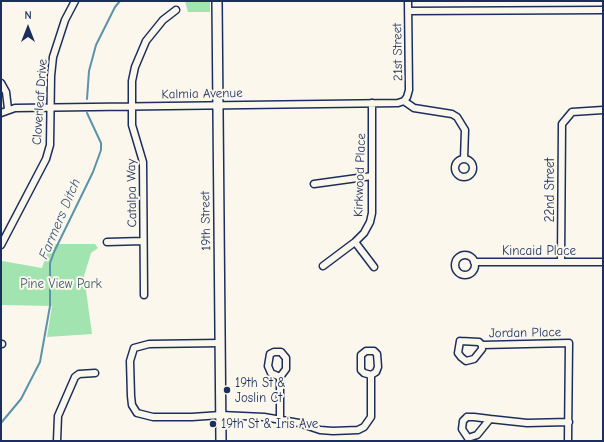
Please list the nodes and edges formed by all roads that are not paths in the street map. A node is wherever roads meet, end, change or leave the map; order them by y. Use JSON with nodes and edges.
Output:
{"nodes":[{"id":1,"x":74,"y":1,"type":"edge"},
{"id":2,"x":217,"y":1,"type":"edge"},
{"id":3,"x":408,"y":1,"type":"edge"},
{"id":4,"x":176,"y":10,"type":"dead end"},
{"id":5,"x":603,"y":10,"type":"edge"},
{"id":6,"x":408,"y":11,"type":"junction"},
{"id":7,"x":1,"y":83,"type":"edge"},
{"id":8,"x":404,"y":101,"type":"junction"},
{"id":9,"x":372,"y":103,"type":"junction"},
{"id":10,"x":218,"y":105,"type":"junction"},
{"id":11,"x":132,"y":106,"type":"junction"},
{"id":12,"x":50,"y":107,"type":"junction"},
{"id":13,"x":8,"y":109,"type":"junction"},
{"id":14,"x":603,"y":110,"type":"edge"},
{"id":15,"x":1,"y":113,"type":"edge"},
{"id":16,"x":464,"y":159,"type":"dead end"},
{"id":17,"x":372,"y":176,"type":"junction"},
{"id":18,"x":314,"y":184,"type":"dead end"},
{"id":19,"x":143,"y":241,"type":"junction"},
{"id":20,"x":107,"y":242,"type":"dead end"},
{"id":21,"x":355,"y":242,"type":"junction"},
{"id":22,"x":1,"y":244,"type":"edge"},
{"id":23,"x":474,"y":262,"type":"dead end"},
{"id":24,"x":561,"y":262,"type":"junction"},
{"id":25,"x":603,"y":262,"type":"edge"},
{"id":26,"x":323,"y":266,"type":"dead end"},
{"id":27,"x":374,"y":267,"type":"dead end"},
{"id":28,"x":144,"y":296,"type":"dead end"},
{"id":29,"x":221,"y":343,"type":"junction"},
{"id":30,"x":482,"y":345,"type":"dead end"},
{"id":31,"x":95,"y":372,"type":"dead end"},
{"id":32,"x":371,"y":375,"type":"dead end"},
{"id":33,"x":280,"y":377,"type":"dead end"},
{"id":34,"x":221,"y":415,"type":"junction"},
{"id":35,"x":280,"y":419,"type":"junction"},
{"id":36,"x":490,"y":419,"type":"junction"},
{"id":37,"x":569,"y":422,"type":"junction"},
{"id":38,"x":57,"y":441,"type":"edge"},
{"id":39,"x":221,"y":441,"type":"edge"},
{"id":40,"x":568,"y":441,"type":"edge"}],
"edges":[{"from":1,"to":12,"type":"street","name":"Cloverleaf Drive"},
{"from":2,"to":10,"type":"street","name":"19th Street"},
{"from":3,"to":6,"type":"street","name":"21st Street"},
{"from":4,"to":11,"type":"street","name":"Catalpa Way"},
{"from":5,"to":6,"type":"street"},
{"from":6,"to":8,"type":"street","name":"21st Street"},
{"from":7,"to":13,"type":"street"},
{"from":8,"to":9,"type":"street","name":"Kalmia Avenue"},
{"from":8,"to":16,"type":"street"},
{"from":9,"to":10,"type":"street","name":"Kalmia Avenue"},
{"from":9,"to":17,"type":"street","name":"Kirkwood Place"},
{"from":10,"to":11,"type":"street","name":"Kalmia Avenue"},
{"from":10,"to":29,"type":"street","name":"19th Street"},
{"from":11,"to":12,"type":"street","name":"Kalmia Avenue"},
{"from":11,"to":19,"type":"street","name":"Catalpa Way"},
{"from":12,"to":13,"type":"street","name":"Kalmia Avenue"},
{"from":12,"to":22,"type":"street","name":"Cloverleaf Drive"},
{"from":13,"to":15,"type":"street","name":"Kalmia Avenue"},
{"from":14,"to":24,"type":"street","name":"22nd Street"},
{"from":17,"to":18,"type":"street"},
{"from":17,"to":21,"type":"street","name":"Kirkwood Place"},
{"from":19,"to":20,"type":"street"},
{"from":19,"to":28,"type":"street","name":"Catalpa Way"},
{"from":21,"to":26,"type":"street","name":"Kirkwood Place"},
{"from":21,"to":27,"type":"street"},
{"from":23,"to":24,"type":"street","name":"Kincaid Place"},
{"from":24,"to":25,"type":"street","name":"Kincaid Place"},
{"from":29,"to":34,"type":"street","name":"19th Street"},
{"from":29,"to":34,"type":"street"},
{"from":30,"to":37,"type":"street","name":"Jordan Place"},
{"from":31,"to":38,"type":"street"},
{"from":32,"to":35,"type":"street"},
{"from":33,"to":35,"type":"street"},
{"from":34,"to":35,"type":"street"},
{"from":34,"to":39,"type":"street","name":"19th Street"},
{"from":36,"to":36,"type":"street"},
{"from":36,"to":37,"type":"street"},
{"from":37,"to":40,"type":"street"}]}
